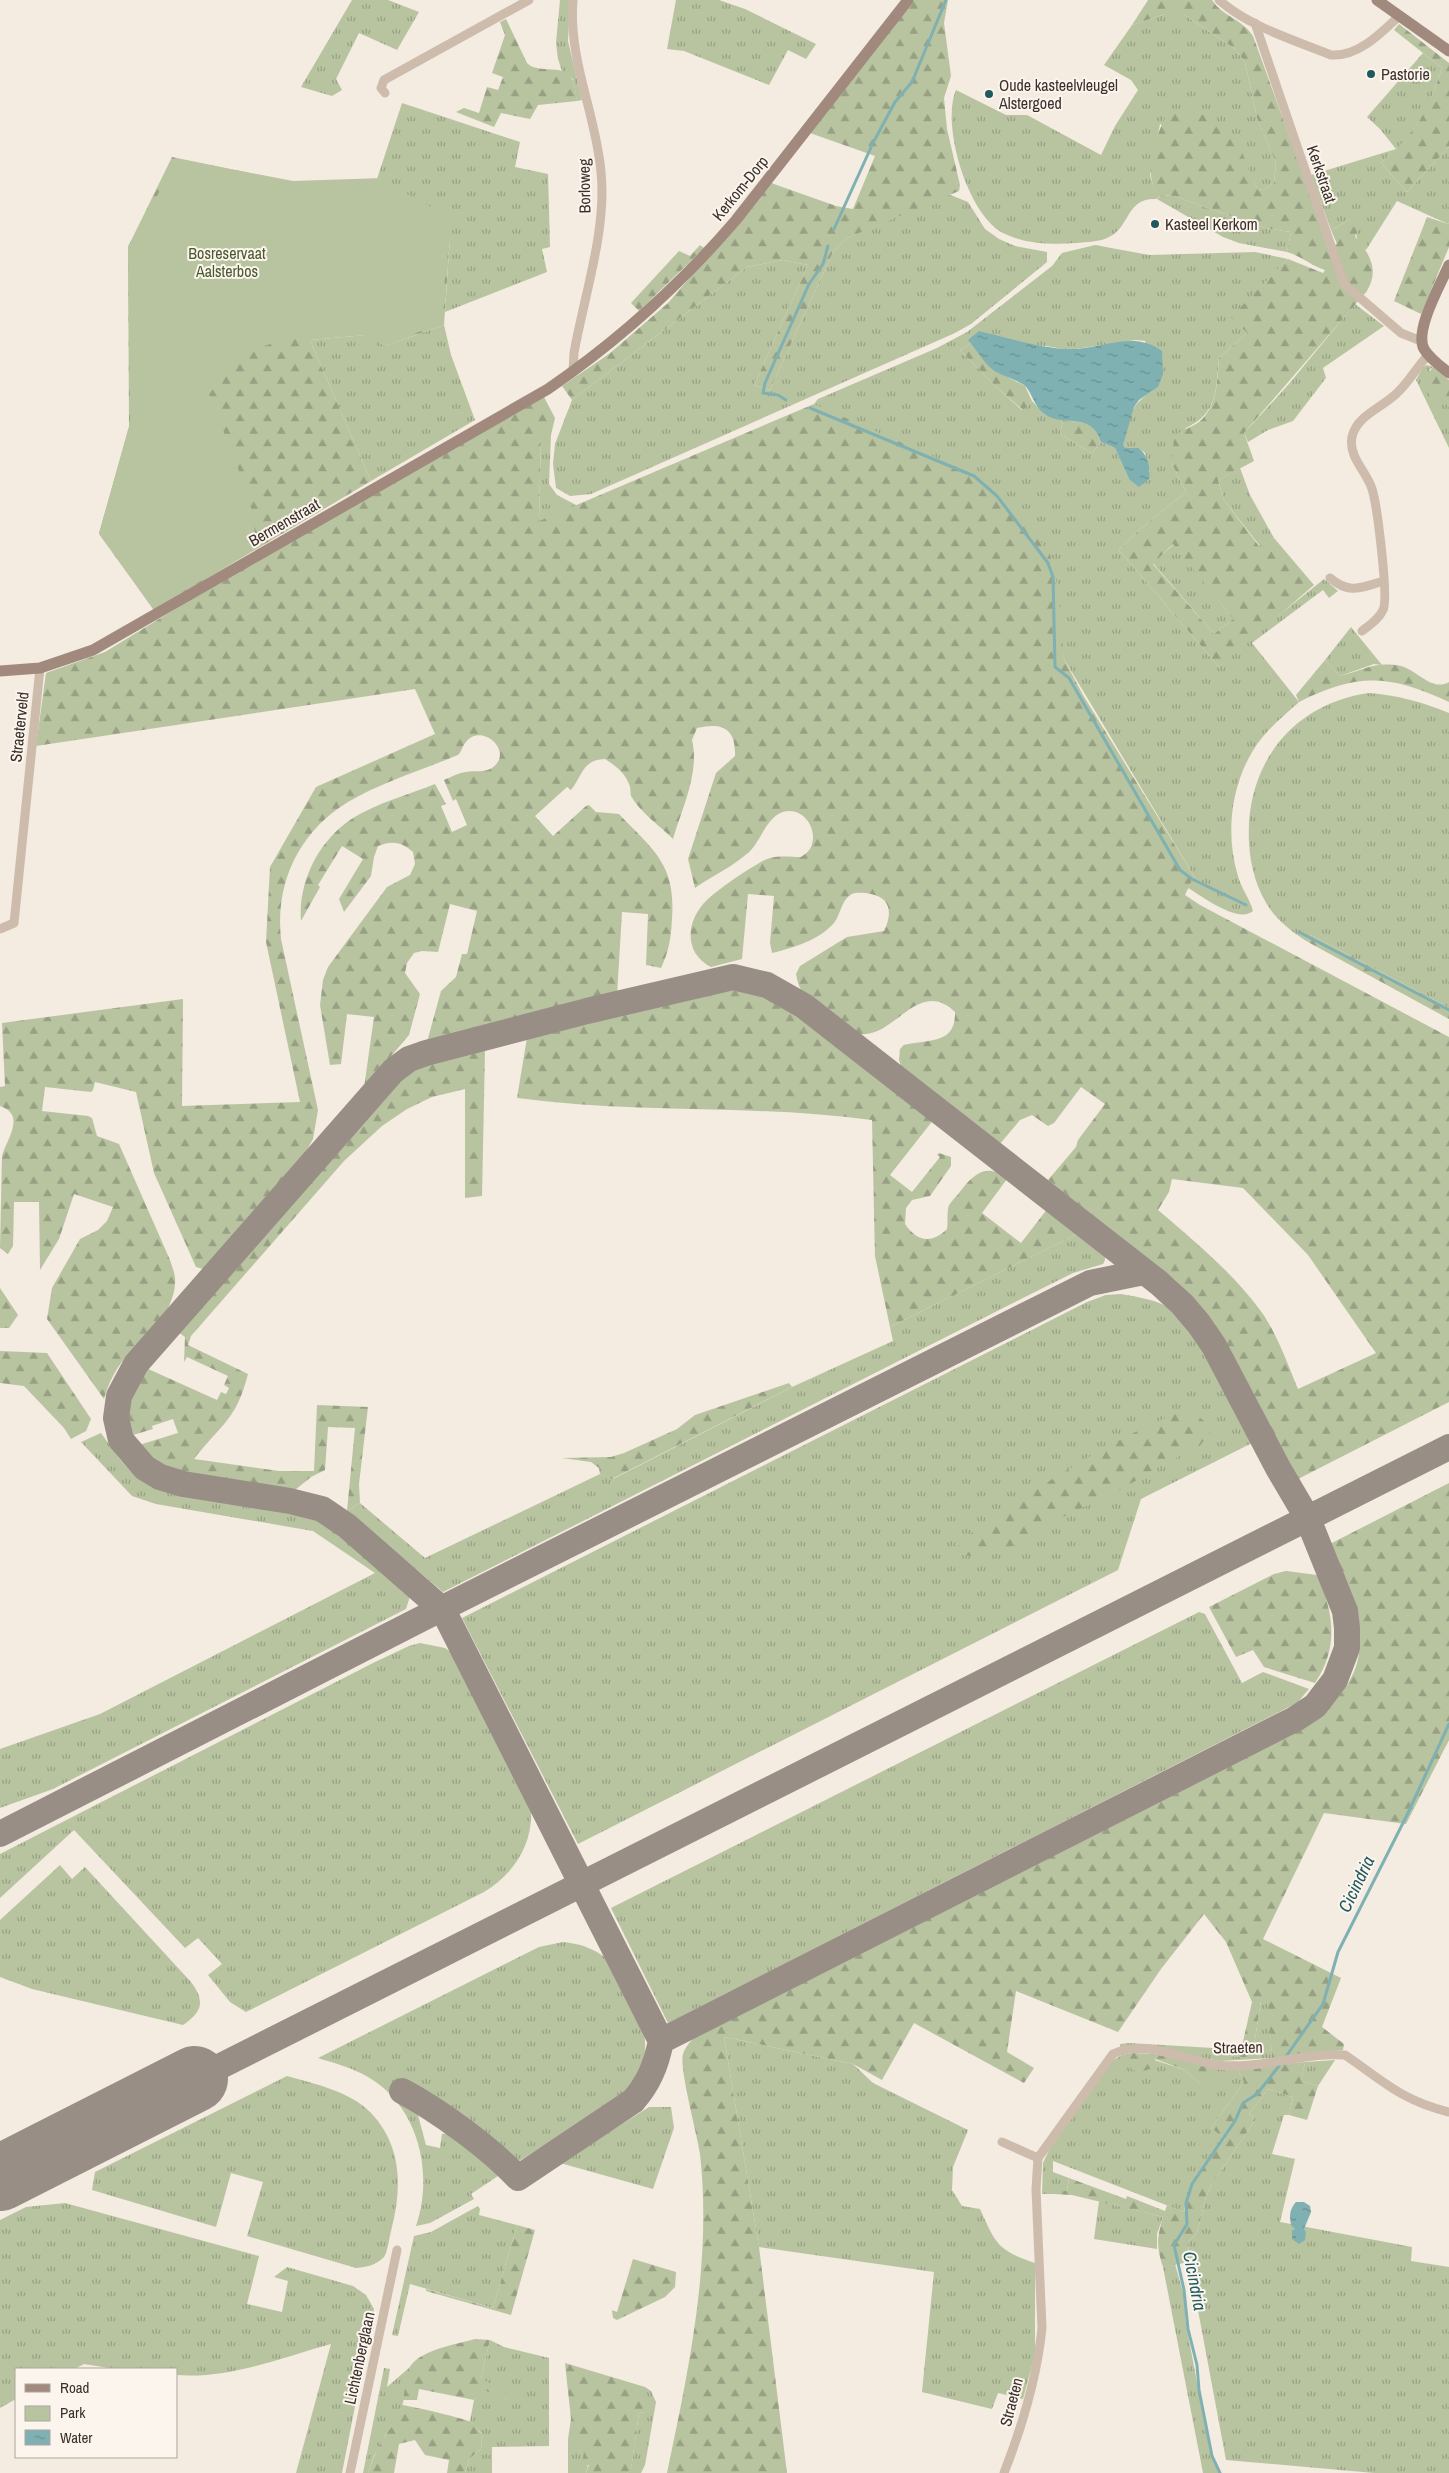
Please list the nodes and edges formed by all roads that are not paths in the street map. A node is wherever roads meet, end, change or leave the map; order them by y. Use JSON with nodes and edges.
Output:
{"nodes":[{"id":1,"x":529,"y":0,"type":"edge"},
{"id":2,"x":573,"y":0,"type":"edge"},
{"id":3,"x":908,"y":0,"type":"edge"},
{"id":4,"x":1219,"y":0,"type":"edge"},
{"id":5,"x":1377,"y":0,"type":"edge"},
{"id":6,"x":1399,"y":16,"type":"junction"},
{"id":7,"x":1255,"y":23,"type":"junction"},
{"id":8,"x":1449,"y":51,"type":"edge"},
{"id":9,"x":385,"y":93,"type":"dead end"},
{"id":10,"x":1449,"y":265,"type":"edge"},
{"id":11,"x":1421,"y":341,"type":"junction"},
{"id":12,"x":1428,"y":355,"type":"junction"},
{"id":13,"x":573,"y":371,"type":"junction"},
{"id":14,"x":1449,"y":373,"type":"edge"},
{"id":15,"x":1330,"y":578,"type":"dead end"},
{"id":16,"x":1384,"y":581,"type":"junction"},
{"id":17,"x":1362,"y":631,"type":"dead end"},
{"id":18,"x":40,"y":668,"type":"junction"},
{"id":19,"x":0,"y":671,"type":"edge"},
{"id":20,"x":0,"y":929,"type":"edge"},
{"id":21,"x":1449,"y":2112,"type":"edge"},
{"id":22,"x":1002,"y":2142,"type":"dead end"},
{"id":23,"x":1038,"y":2158,"type":"junction"},
{"id":24,"x":397,"y":2250,"type":"dead end"},
{"id":25,"x":350,"y":2473,"type":"edge"},
{"id":26,"x":1004,"y":2473,"type":"edge"}],
"edges":[{"from":1,"to":9,"type":"street"},
{"from":2,"to":13,"type":"street","name":"Borloweg"},
{"from":3,"to":13,"type":"street","name":"Kerkom-Dorp"},
{"from":4,"to":7,"type":"street"},
{"from":5,"to":6,"type":"street"},
{"from":6,"to":7,"type":"street"},
{"from":6,"to":8,"type":"street"},
{"from":7,"to":11,"type":"street","name":"Kerkstraat"},
{"from":10,"to":11,"type":"street"},
{"from":11,"to":12,"type":"street"},
{"from":12,"to":14,"type":"street"},
{"from":12,"to":16,"type":"street"},
{"from":13,"to":18,"type":"street","name":"Bermenstraat"},
{"from":15,"to":16,"type":"street"},
{"from":16,"to":17,"type":"street"},
{"from":18,"to":19,"type":"street","name":"Bermenstraat"},
{"from":18,"to":20,"type":"street","name":"Straeterveld"},
{"from":21,"to":23,"type":"street","name":"Straeten"},
{"from":22,"to":23,"type":"street"},
{"from":23,"to":26,"type":"street","name":"Straeten"},
{"from":24,"to":25,"type":"street","name":"Lichtenberglaan"}]}
